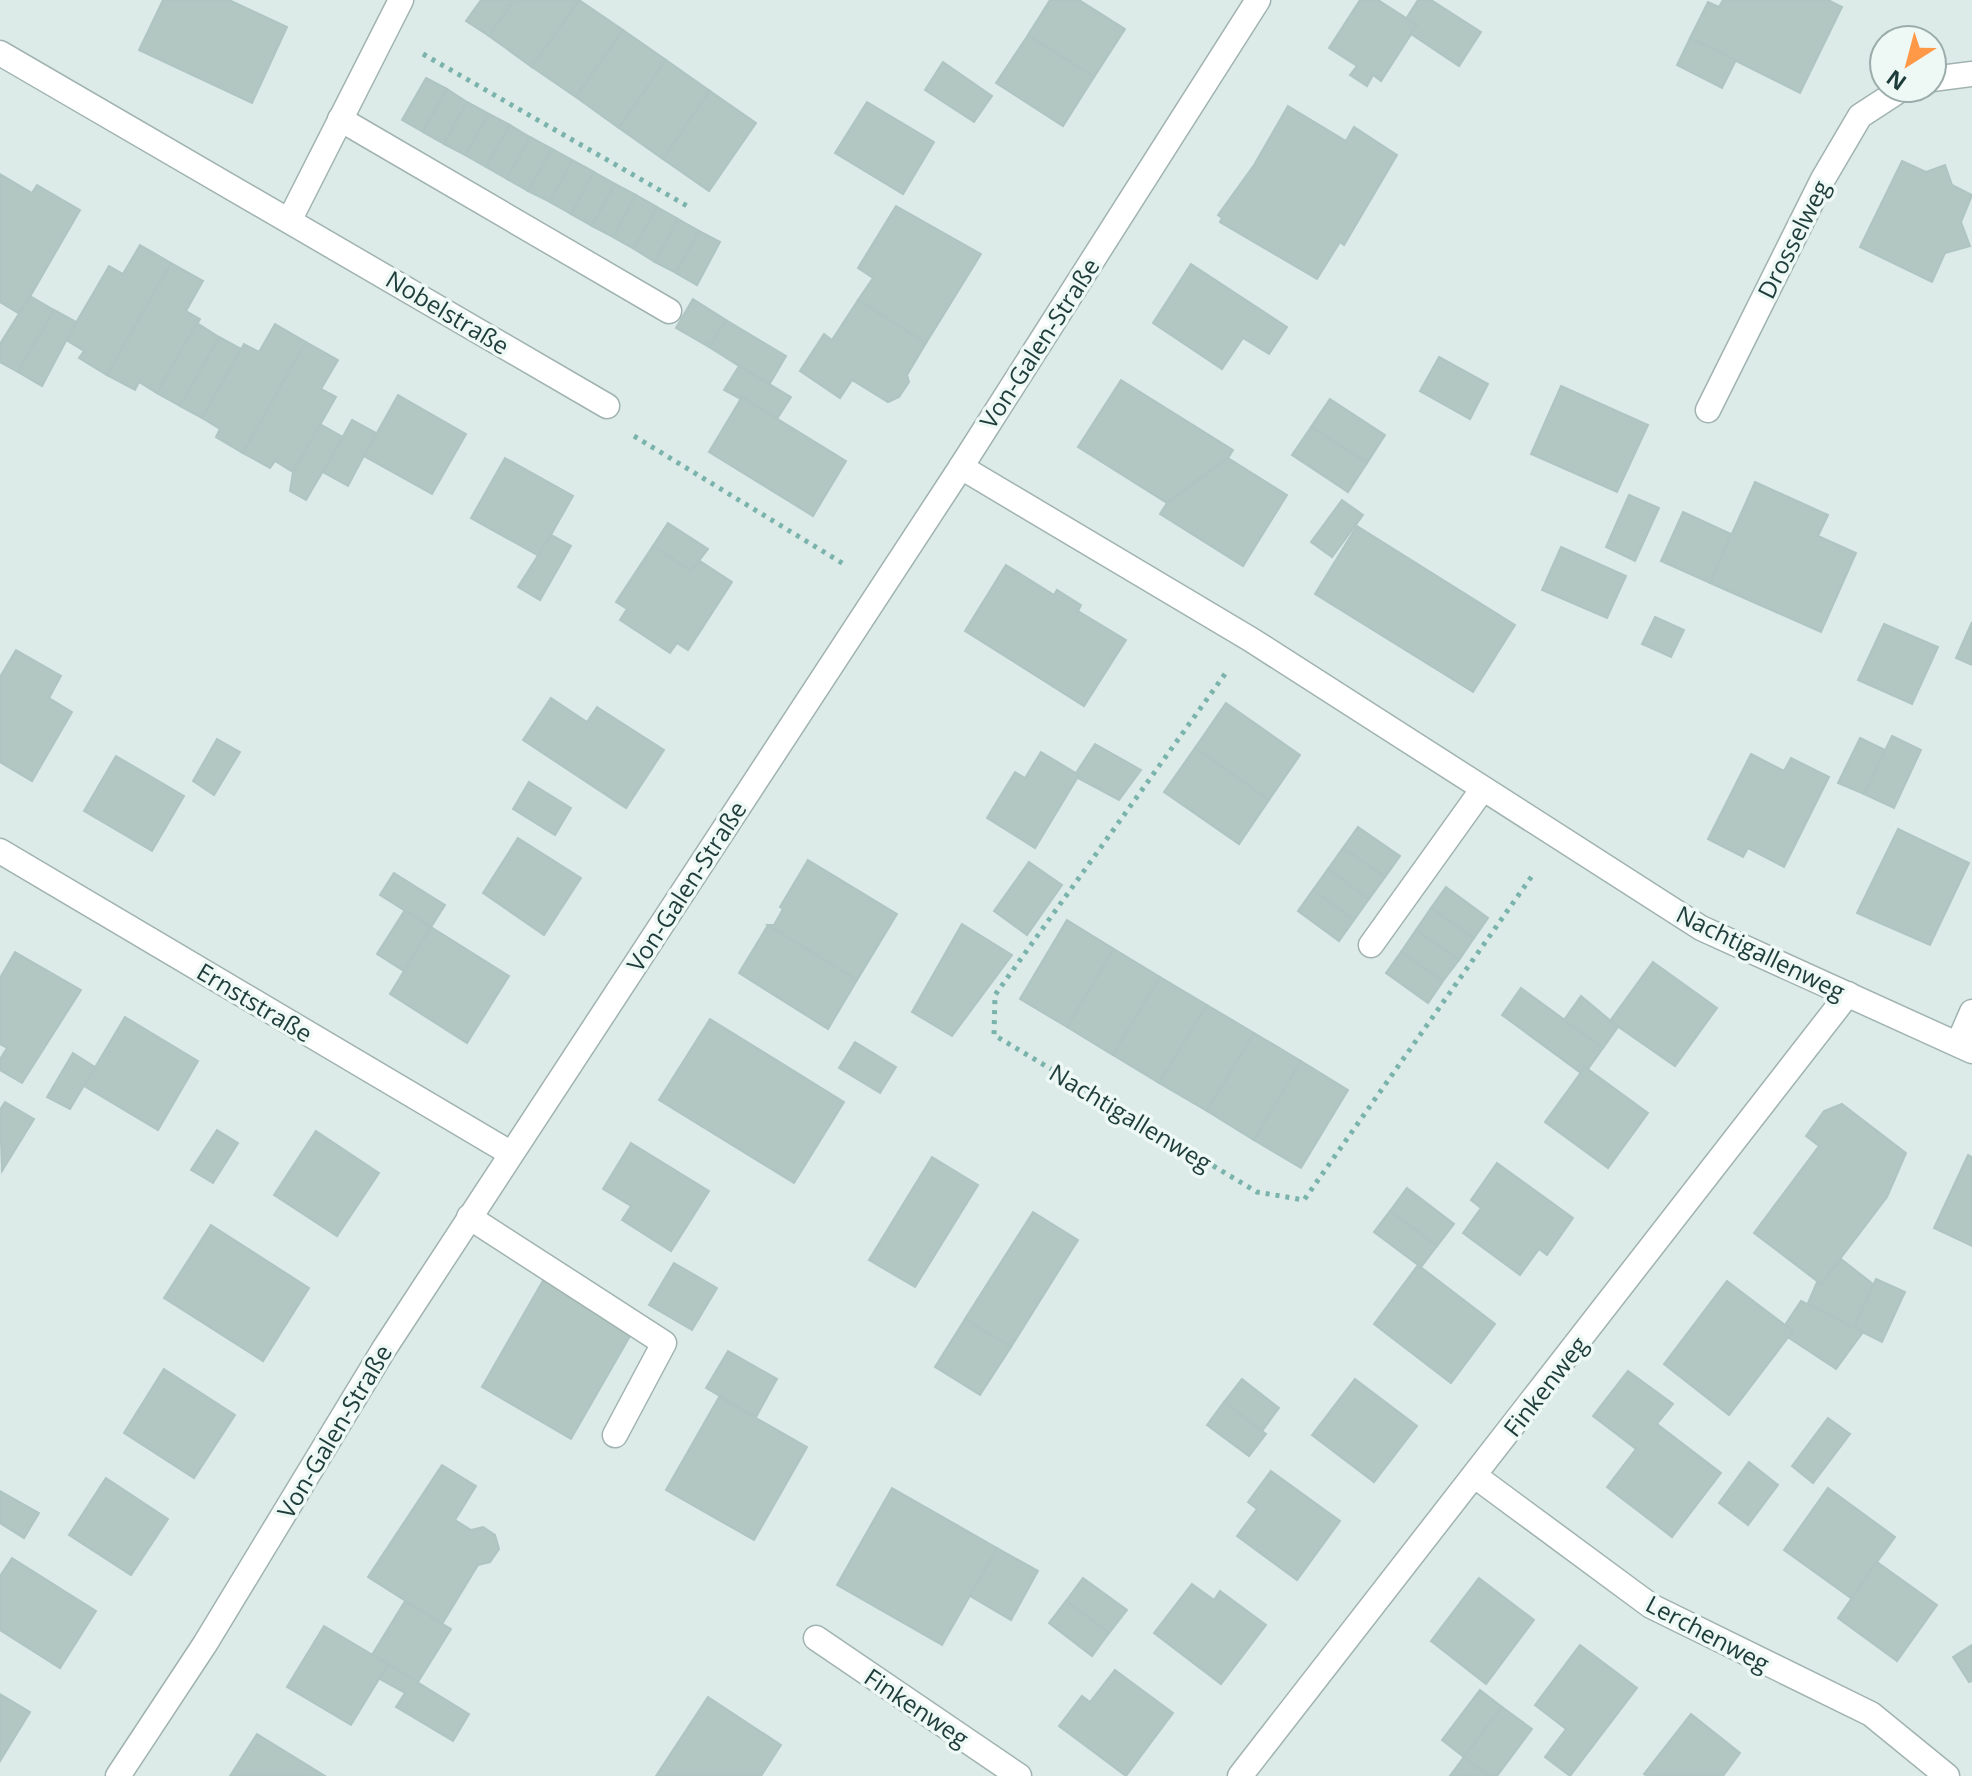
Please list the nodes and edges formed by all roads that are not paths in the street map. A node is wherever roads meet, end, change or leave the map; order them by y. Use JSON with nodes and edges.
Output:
{"nodes":[{"id":1,"x":401,"y":0,"type":"edge"},
{"id":2,"x":1258,"y":0,"type":"edge"},
{"id":3,"x":0,"y":53,"type":"edge"},
{"id":4,"x":1972,"y":74,"type":"edge"},
{"id":5,"x":1948,"y":77,"type":"edge"},
{"id":6,"x":1878,"y":104,"type":"edge"},
{"id":7,"x":340,"y":119,"type":"junction"},
{"id":8,"x":290,"y":219,"type":"junction"},
{"id":9,"x":669,"y":311,"type":"dead end"},
{"id":10,"x":607,"y":406,"type":"road end"},
{"id":11,"x":1708,"y":410,"type":"dead end"},
{"id":12,"x":961,"y":467,"type":"junction"},
{"id":13,"x":1482,"y":790,"type":"junction"},
{"id":14,"x":0,"y":851,"type":"edge"},
{"id":15,"x":1371,"y":945,"type":"dead end"},
{"id":16,"x":1848,"y":994,"type":"junction"},
{"id":17,"x":1972,"y":1012,"type":"edge"},
{"id":18,"x":1965,"y":1047,"type":"edge"},
{"id":19,"x":510,"y":1153,"type":"junction"},
{"id":20,"x":469,"y":1217,"type":"junction"},
{"id":21,"x":615,"y":1435,"type":"dead end"},
{"id":22,"x":1475,"y":1476,"type":"junction"},
{"id":23,"x":816,"y":1638,"type":"dead end"},
{"id":24,"x":118,"y":1776,"type":"edge"},
{"id":25,"x":1019,"y":1776,"type":"edge"},
{"id":26,"x":1240,"y":1776,"type":"edge"},
{"id":27,"x":1947,"y":1776,"type":"edge"}],
"edges":[{"from":1,"to":7,"type":"street"},
{"from":2,"to":12,"type":"street","name":"Von-Galen-Straße"},
{"from":3,"to":8,"type":"street","name":"Nobelstraße"},
{"from":4,"to":5,"type":"street"},
{"from":6,"to":11,"type":"street","name":"Drosselweg"},
{"from":7,"to":8,"type":"street"},
{"from":7,"to":9,"type":"street"},
{"from":8,"to":10,"type":"street","name":"Nobelstraße"},
{"from":12,"to":13,"type":"street","name":"Nachtigallenweg"},
{"from":12,"to":19,"type":"street","name":"Von-Galen-Straße"},
{"from":13,"to":15,"type":"street"},
{"from":13,"to":16,"type":"street","name":"Nachtigallenweg"},
{"from":14,"to":19,"type":"street","name":"Ernststraße"},
{"from":16,"to":18,"type":"street","name":"Nachtigallenweg"},
{"from":16,"to":22,"type":"street","name":"Finkenweg"},
{"from":17,"to":18,"type":"street"},
{"from":19,"to":20,"type":"street","name":"Von-Galen-Straße"},
{"from":20,"to":21,"type":"street"},
{"from":20,"to":24,"type":"street","name":"Von-Galen-Straße"},
{"from":22,"to":26,"type":"street","name":"Finkenweg"},
{"from":22,"to":27,"type":"street","name":"Lerchenweg"},
{"from":23,"to":25,"type":"street","name":"Finkenweg"}]}
